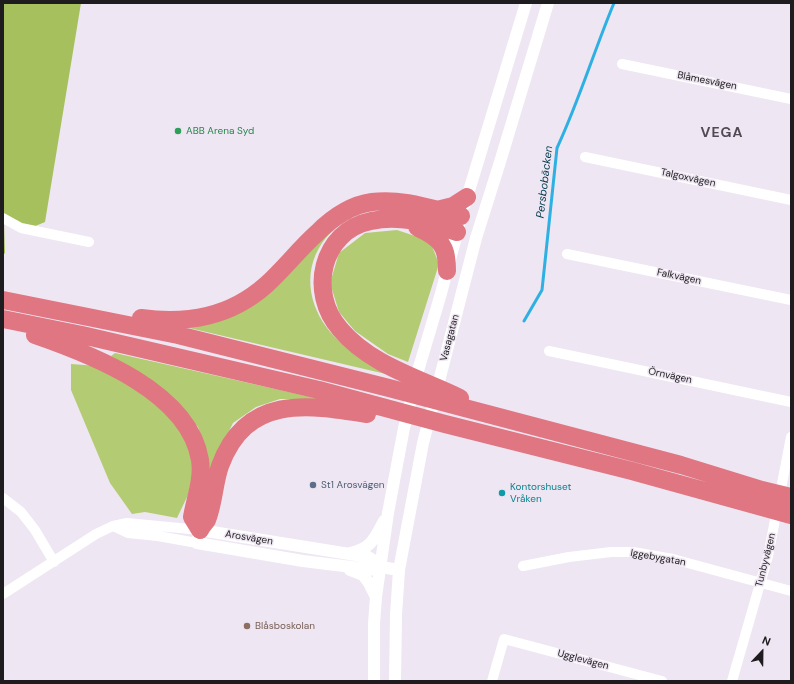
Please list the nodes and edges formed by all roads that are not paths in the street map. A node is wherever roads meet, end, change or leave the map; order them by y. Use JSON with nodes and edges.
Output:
{"nodes":[{"id":1,"x":526,"y":3,"type":"edge"},
{"id":2,"x":548,"y":3,"type":"edge"},
{"id":3,"x":622,"y":64,"type":"dead end"},
{"id":4,"x":791,"y":99,"type":"edge"},
{"id":5,"x":585,"y":157,"type":"dead end"},
{"id":6,"x":468,"y":196,"type":"junction"},
{"id":7,"x":791,"y":200,"type":"edge"},
{"id":8,"x":436,"y":210,"type":"junction"},
{"id":9,"x":3,"y":218,"type":"edge"},
{"id":10,"x":411,"y":220,"type":"junction"},
{"id":11,"x":481,"y":221,"type":"junction"},
{"id":12,"x":459,"y":224,"type":"junction"},
{"id":13,"x":476,"y":238,"type":"junction"},
{"id":14,"x":89,"y":242,"type":"dead end"},
{"id":15,"x":567,"y":254,"type":"dead end"},
{"id":16,"x":447,"y":271,"type":"junction"},
{"id":17,"x":8,"y":300,"type":"edge"},
{"id":18,"x":791,"y":300,"type":"edge"},
{"id":19,"x":94,"y":314,"type":"junction"},
{"id":20,"x":3,"y":319,"type":"edge"},
{"id":21,"x":3,"y":325,"type":"edge"},
{"id":22,"x":52,"y":335,"type":"junction"},
{"id":23,"x":549,"y":351,"type":"dead end"},
{"id":24,"x":791,"y":402,"type":"edge"},
{"id":25,"x":478,"y":411,"type":"junction"},
{"id":26,"x":445,"y":424,"type":"junction"},
{"id":27,"x":791,"y":439,"type":"edge"},
{"id":28,"x":791,"y":497,"type":"edge"},
{"id":29,"x":3,"y":498,"type":"edge"},
{"id":30,"x":388,"y":513,"type":"junction"},
{"id":31,"x":791,"y":515,"type":"edge"},
{"id":32,"x":113,"y":526,"type":"junction"},
{"id":33,"x":198,"y":536,"type":"junction"},
{"id":34,"x":348,"y":554,"type":"junction"},
{"id":35,"x":54,"y":562,"type":"junction"},
{"id":36,"x":334,"y":564,"type":"junction"},
{"id":37,"x":523,"y":566,"type":"dead end"},
{"id":38,"x":381,"y":567,"type":"junction"},
{"id":39,"x":399,"y":570,"type":"junction"},
{"id":40,"x":761,"y":582,"type":"junction"},
{"id":41,"x":791,"y":591,"type":"edge"},
{"id":42,"x":3,"y":594,"type":"edge"},
{"id":43,"x":376,"y":597,"type":"junction"},
{"id":44,"x":374,"y":681,"type":"edge"},
{"id":45,"x":395,"y":681,"type":"edge"},
{"id":46,"x":492,"y":681,"type":"edge"},
{"id":47,"x":662,"y":681,"type":"edge"},
{"id":48,"x":732,"y":681,"type":"edge"}],
"edges":[{"from":1,"to":6,"type":"street","name":"Vasagatan"},
{"from":2,"to":11,"type":"street","name":"Vasagatan"},
{"from":3,"to":4,"type":"street","name":"Blåmesvägen"},
{"from":5,"to":7,"type":"street","name":"Talgoxvägen"},
{"from":6,"to":8,"type":"highway"},
{"from":6,"to":12,"type":"street","name":"Vasagatan"},
{"from":8,"to":12,"type":"highway"},
{"from":8,"to":19,"type":"highway"},
{"from":9,"to":14,"type":"street"},
{"from":10,"to":12,"type":"highway"},
{"from":10,"to":16,"type":"highway"},
{"from":10,"to":25,"type":"highway"},
{"from":11,"to":12,"type":"street"},
{"from":11,"to":13,"type":"street","name":"Vasagatan"},
{"from":12,"to":13,"type":"street"},
{"from":12,"to":16,"type":"street","name":"Vasagatan"},
{"from":13,"to":39,"type":"street","name":"Vasagatan"},
{"from":15,"to":18,"type":"street","name":"Falkvägen"},
{"from":16,"to":30,"type":"street","name":"Vasagatan"},
{"from":17,"to":19,"type":"highway"},
{"from":19,"to":25,"type":"highway"},
{"from":20,"to":22,"type":"highway"},
{"from":21,"to":22,"type":"highway"},
{"from":22,"to":26,"type":"highway"},
{"from":22,"to":33,"type":"highway"},
{"from":23,"to":24,"type":"street","name":"Örnvägen"},
{"from":25,"to":28,"type":"highway"},
{"from":26,"to":31,"type":"highway"},
{"from":26,"to":33,"type":"highway"},
{"from":27,"to":40,"type":"street","name":"Tunbyvägen"},
{"from":29,"to":35,"type":"street"},
{"from":30,"to":34,"type":"street"},
{"from":30,"to":38,"type":"street","name":"Vasagatan"},
{"from":32,"to":33,"type":"street","name":"Arosvägen"},
{"from":32,"to":33,"type":"street","name":"Arosvägen"},
{"from":32,"to":35,"type":"street","name":"Arosvägen"},
{"from":33,"to":34,"type":"street","name":"Arosvägen"},
{"from":33,"to":36,"type":"street","name":"Arosvägen"},
{"from":34,"to":38,"type":"street","name":"Arosvägen"},
{"from":35,"to":42,"type":"street","name":"Arosvägen"},
{"from":36,"to":38,"type":"street","name":"Arosvägen"},
{"from":36,"to":43,"type":"street"},
{"from":37,"to":40,"type":"street","name":"Iggebygatan"},
{"from":38,"to":39,"type":"street","name":"Arosvägen"},
{"from":38,"to":43,"type":"street","name":"Vasagatan"},
{"from":39,"to":45,"type":"street","name":"Vasagatan"},
{"from":40,"to":41,"type":"street","name":"Iggebygatan"},
{"from":40,"to":48,"type":"street","name":"Tunbyvägen"},
{"from":43,"to":44,"type":"street","name":"Vasagatan"},
{"from":46,"to":47,"type":"street","name":"Ugglevägen"}]}
